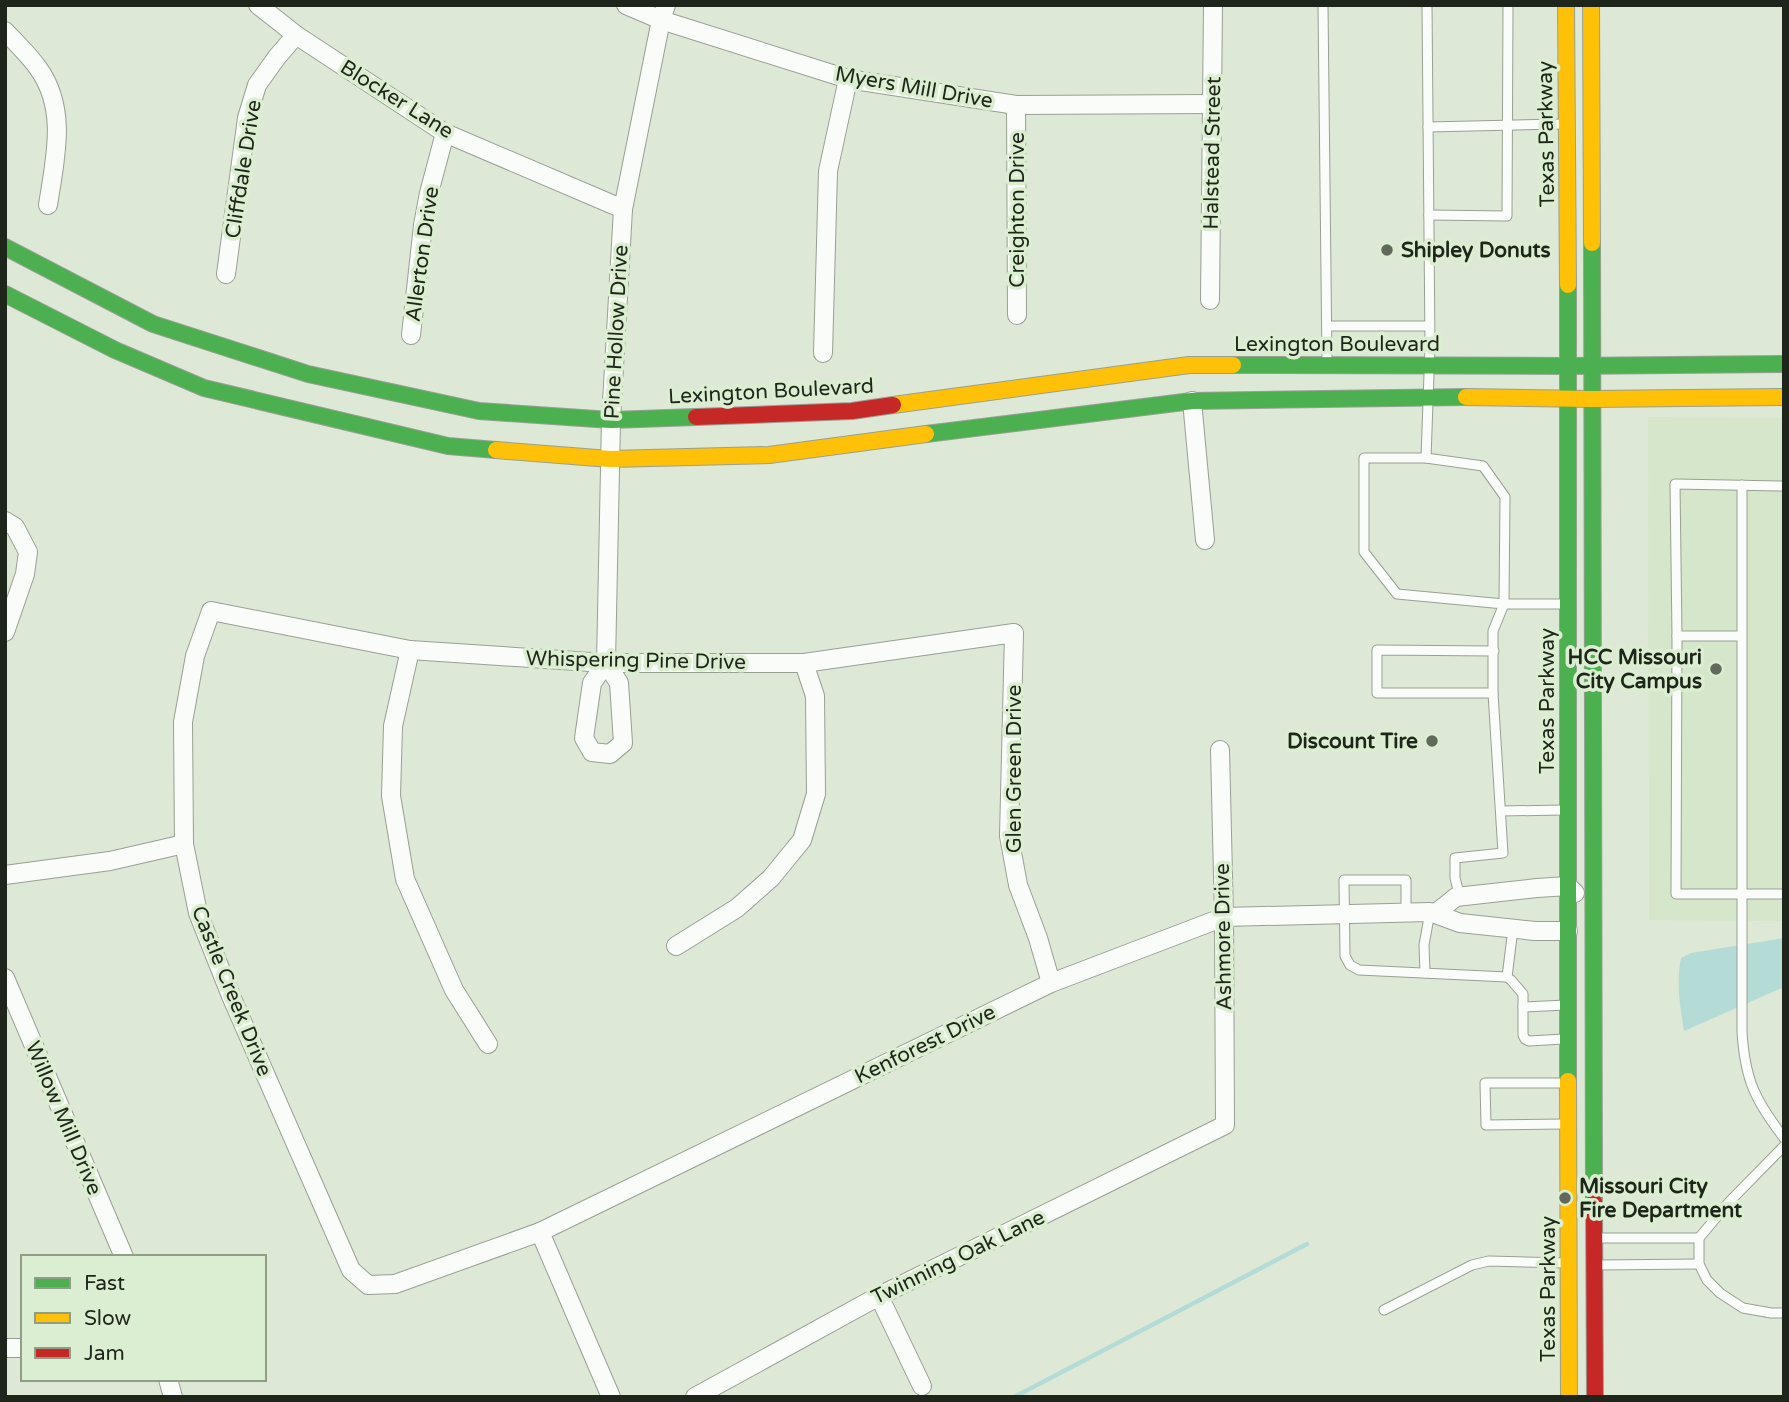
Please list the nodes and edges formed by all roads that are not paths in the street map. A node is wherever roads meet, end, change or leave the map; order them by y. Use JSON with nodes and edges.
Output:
{"nodes":[{"id":1,"x":258,"y":5,"type":"edge"},
{"id":2,"x":626,"y":5,"type":"edge"},
{"id":3,"x":1213,"y":5,"type":"edge"},
{"id":4,"x":1323,"y":5,"type":"edge"},
{"id":5,"x":1427,"y":5,"type":"edge"},
{"id":6,"x":1508,"y":5,"type":"edge"},
{"id":7,"x":1566,"y":5,"type":"edge"},
{"id":8,"x":1591,"y":5,"type":"edge"},
{"id":9,"x":663,"y":13,"type":"edge"},
{"id":10,"x":5,"y":31,"type":"edge"},
{"id":11,"x":296,"y":35,"type":"junction"},
{"id":12,"x":848,"y":79,"type":"junction"},
{"id":13,"x":1213,"y":104,"type":"junction"},
{"id":14,"x":1016,"y":105,"type":"junction"},
{"id":15,"x":1567,"y":124,"type":"junction"},
{"id":16,"x":1508,"y":126,"type":"junction"},
{"id":17,"x":1428,"y":127,"type":"junction"},
{"id":18,"x":444,"y":132,"type":"junction"},
{"id":19,"x":48,"y":205,"type":"dead end"},
{"id":20,"x":624,"y":209,"type":"junction"},
{"id":21,"x":1429,"y":215,"type":"junction"},
{"id":22,"x":5,"y":247,"type":"edge"},
{"id":23,"x":226,"y":274,"type":"dead end"},
{"id":24,"x":5,"y":294,"type":"edge"},
{"id":25,"x":1210,"y":300,"type":"dead end"},
{"id":26,"x":1017,"y":315,"type":"dead end"},
{"id":27,"x":1327,"y":326,"type":"junction"},
{"id":28,"x":1429,"y":326,"type":"junction"},
{"id":29,"x":124,"y":332,"type":"junction"},
{"id":30,"x":411,"y":335,"type":"dead end"},
{"id":31,"x":823,"y":354,"type":"dead end"},
{"id":32,"x":1327,"y":364,"type":"junction"},
{"id":33,"x":1784,"y":364,"type":"edge"},
{"id":34,"x":1429,"y":365,"type":"junction"},
{"id":35,"x":1568,"y":366,"type":"junction"},
{"id":36,"x":1592,"y":366,"type":"junction"},
{"id":37,"x":1250,"y":382,"type":"junction"},
{"id":38,"x":1428,"y":397,"type":"junction"},
{"id":39,"x":1784,"y":397,"type":"edge"},
{"id":40,"x":1567,"y":398,"type":"junction"},
{"id":41,"x":1592,"y":399,"type":"junction"},
{"id":42,"x":1192,"y":401,"type":"junction"},
{"id":43,"x":353,"y":403,"type":"junction"},
{"id":44,"x":926,"y":418,"type":"junction"},
{"id":45,"x":611,"y":420,"type":"junction"},
{"id":46,"x":1426,"y":458,"type":"junction"},
{"id":47,"x":610,"y":459,"type":"junction"},
{"id":48,"x":1742,"y":485,"type":"junction"},
{"id":49,"x":1784,"y":486,"type":"edge"},
{"id":50,"x":5,"y":521,"type":"edge"},
{"id":51,"x":1205,"y":540,"type":"dead end"},
{"id":52,"x":1504,"y":604,"type":"junction"},
{"id":53,"x":1567,"y":604,"type":"junction"},
{"id":54,"x":259,"y":621,"type":"joint"},
{"id":55,"x":5,"y":632,"type":"edge"},
{"id":56,"x":1014,"y":633,"type":"joint"},
{"id":57,"x":1677,"y":636,"type":"junction"},
{"id":58,"x":1741,"y":636,"type":"junction"},
{"id":59,"x":410,"y":650,"type":"junction"},
{"id":60,"x":1494,"y":651,"type":"junction"},
{"id":61,"x":606,"y":663,"type":"junction"},
{"id":62,"x":804,"y":663,"type":"junction"},
{"id":63,"x":1493,"y":693,"type":"junction"},
{"id":64,"x":1220,"y":750,"type":"dead end"},
{"id":65,"x":1568,"y":810,"type":"junction"},
{"id":66,"x":1501,"y":811,"type":"junction"},
{"id":67,"x":184,"y":844,"type":"junction"},
{"id":68,"x":5,"y":875,"type":"edge"},
{"id":69,"x":1568,"y":886,"type":"junction"},
{"id":70,"x":1742,"y":893,"type":"junction"},
{"id":71,"x":1784,"y":894,"type":"edge"},
{"id":72,"x":1460,"y":897,"type":"junction"},
{"id":73,"x":1406,"y":912,"type":"junction"},
{"id":74,"x":1433,"y":912,"type":"junction"},
{"id":75,"x":1344,"y":913,"type":"junction"},
{"id":76,"x":1224,"y":917,"type":"junction"},
{"id":77,"x":1513,"y":929,"type":"junction"},
{"id":78,"x":1568,"y":931,"type":"junction"},
{"id":79,"x":1593,"y":932,"type":"junction"},
{"id":80,"x":676,"y":946,"type":"dead end"},
{"id":81,"x":1425,"y":973,"type":"junction"},
{"id":82,"x":1507,"y":977,"type":"junction"},
{"id":83,"x":5,"y":978,"type":"edge"},
{"id":84,"x":1051,"y":983,"type":"junction"},
{"id":85,"x":1568,"y":1005,"type":"junction"},
{"id":86,"x":1523,"y":1007,"type":"junction"},
{"id":87,"x":1569,"y":1039,"type":"junction"},
{"id":88,"x":488,"y":1044,"type":"dead end"},
{"id":89,"x":1569,"y":1083,"type":"junction"},
{"id":90,"x":1569,"y":1124,"type":"junction"},
{"id":91,"x":1225,"y":1125,"type":"joint"},
{"id":92,"x":1784,"y":1138,"type":"edge"},
{"id":93,"x":1784,"y":1146,"type":"edge"},
{"id":94,"x":540,"y":1232,"type":"junction"},
{"id":95,"x":1699,"y":1238,"type":"junction"},
{"id":96,"x":1591,"y":1242,"type":"junction"},
{"id":97,"x":123,"y":1255,"type":"edge"},
{"id":98,"x":1574,"y":1259,"type":"junction"},
{"id":99,"x":1699,"y":1264,"type":"junction"},
{"id":100,"x":1595,"y":1265,"type":"junction"},
{"id":101,"x":439,"y":1269,"type":"joint"},
{"id":102,"x":879,"y":1296,"type":"junction"},
{"id":103,"x":1384,"y":1310,"type":"dead end"},
{"id":104,"x":1784,"y":1313,"type":"edge"},
{"id":105,"x":922,"y":1386,"type":"dead end"},
{"id":106,"x":611,"y":1397,"type":"edge"},
{"id":107,"x":695,"y":1397,"type":"edge"},
{"id":108,"x":1569,"y":1397,"type":"edge"},
{"id":109,"x":1595,"y":1397,"type":"edge"}],
"edges":[{"from":1,"to":11,"type":"street","name":"Blocker Lane"},
{"from":2,"to":9,"type":"street","name":"Myers Mill Drive"},
{"from":3,"to":13,"type":"street","name":"Halstead Street"},
{"from":4,"to":27,"type":"lane"},
{"from":5,"to":17,"type":"lane"},
{"from":6,"to":16,"type":"lane"},
{"from":7,"to":15,"type":"street","name":"Texas Parkway"},
{"from":8,"to":36,"type":"street"},
{"from":9,"to":12,"type":"street","name":"Myers Mill Drive"},
{"from":9,"to":20,"type":"street","name":"Pine Hollow Drive"},
{"from":10,"to":19,"type":"street"},
{"from":11,"to":18,"type":"street","name":"Blocker Lane"},
{"from":11,"to":23,"type":"street","name":"Cliffdale Drive"},
{"from":12,"to":14,"type":"street","name":"Myers Mill Drive"},
{"from":12,"to":31,"type":"street"},
{"from":13,"to":14,"type":"street","name":"Myers Mill Drive"},
{"from":13,"to":25,"type":"street","name":"Halstead Street"},
{"from":14,"to":26,"type":"street","name":"Creighton Drive"},
{"from":15,"to":16,"type":"lane"},
{"from":15,"to":35,"type":"street","name":"Texas Parkway"},
{"from":16,"to":17,"type":"lane"},
{"from":16,"to":21,"type":"lane"},
{"from":17,"to":21,"type":"lane"},
{"from":18,"to":20,"type":"street","name":"Blocker Lane"},
{"from":18,"to":30,"type":"street","name":"Allerton Drive"},
{"from":20,"to":45,"type":"street","name":"Pine Hollow Drive"},
{"from":21,"to":28,"type":"lane"},
{"from":22,"to":29,"type":"street","name":"Lexington Boulevard"},
{"from":24,"to":29,"type":"street","name":"Lexington Boulevard"},
{"from":27,"to":28,"type":"lane"},
{"from":27,"to":32,"type":"lane"},
{"from":28,"to":34,"type":"lane"},
{"from":29,"to":43,"type":"street","name":"Lexington Boulevard"},
{"from":29,"to":43,"type":"street","name":"Lexington Boulevard"},
{"from":32,"to":34,"type":"street","name":"Lexington Boulevard"},
{"from":32,"to":37,"type":"street","name":"Lexington Boulevard"},
{"from":33,"to":36,"type":"street","name":"Lexington Boulevard"},
{"from":34,"to":35,"type":"street","name":"Lexington Boulevard"},
{"from":34,"to":38,"type":"lane"},
{"from":35,"to":36,"type":"street","name":"Lexington Boulevard"},
{"from":35,"to":40,"type":"street","name":"Texas Parkway"},
{"from":36,"to":41,"type":"street"},
{"from":37,"to":38,"type":"street","name":"Lexington Boulevard"},
{"from":37,"to":42,"type":"street","name":"Lexington Boulevard"},
{"from":37,"to":44,"type":"street","name":"Lexington Boulevard"},
{"from":38,"to":40,"type":"street","name":"Lexington Boulevard"},
{"from":38,"to":46,"type":"lane"},
{"from":39,"to":41,"type":"street","name":"Lexington Boulevard"},
{"from":40,"to":41,"type":"street","name":"Lexington Boulevard"},
{"from":40,"to":53,"type":"street","name":"Texas Parkway"},
{"from":41,"to":79,"type":"street"},
{"from":42,"to":44,"type":"street","name":"Lexington Boulevard"},
{"from":42,"to":51,"type":"street"},
{"from":43,"to":45,"type":"street","name":"Lexington Boulevard"},
{"from":43,"to":47,"type":"street","name":"Lexington Boulevard"},
{"from":44,"to":45,"type":"street","name":"Lexington Boulevard"},
{"from":44,"to":47,"type":"street","name":"Lexington Boulevard"},
{"from":45,"to":47,"type":"street","name":"Pine Hollow Drive"},
{"from":46,"to":52,"type":"lane"},
{"from":46,"to":52,"type":"lane"},
{"from":47,"to":61,"type":"street","name":"Pine Hollow Drive"},
{"from":48,"to":49,"type":"lane"},
{"from":48,"to":57,"type":"lane"},
{"from":48,"to":58,"type":"lane"},
{"from":50,"to":55,"type":"street"},
{"from":52,"to":53,"type":"lane"},
{"from":52,"to":60,"type":"lane"},
{"from":53,"to":65,"type":"street","name":"Texas Parkway"},
{"from":54,"to":59,"type":"street","name":"Whispering Pine Drive"},
{"from":54,"to":67,"type":"street","name":"Castle Creek Drive"},
{"from":56,"to":62,"type":"street","name":"Whispering Pine Drive"},
{"from":56,"to":84,"type":"street","name":"Glen Green Drive"},
{"from":57,"to":58,"type":"lane"},
{"from":57,"to":70,"type":"lane"},
{"from":58,"to":70,"type":"lane"},
{"from":59,"to":61,"type":"street","name":"Whispering Pine Drive"},
{"from":59,"to":88,"type":"street"},
{"from":60,"to":63,"type":"lane"},
{"from":60,"to":63,"type":"lane"},
{"from":61,"to":62,"type":"street","name":"Whispering Pine Drive"},
{"from":62,"to":80,"type":"street"},
{"from":63,"to":66,"type":"lane"},
{"from":64,"to":76,"type":"street","name":"Ashmore Drive"},
{"from":65,"to":66,"type":"lane"},
{"from":65,"to":69,"type":"street","name":"Texas Parkway"},
{"from":66,"to":72,"type":"lane"},
{"from":67,"to":68,"type":"street"},
{"from":67,"to":101,"type":"street","name":"Castle Creek Drive"},
{"from":69,"to":72,"type":"street"},
{"from":69,"to":78,"type":"street","name":"Texas Parkway"},
{"from":69,"to":79,"type":"street"},
{"from":70,"to":71,"type":"lane"},
{"from":70,"to":92,"type":"lane"},
{"from":72,"to":74,"type":"street"},
{"from":73,"to":74,"type":"street","name":"Kenforest Drive"},
{"from":73,"to":75,"type":"street","name":"Kenforest Drive"},
{"from":73,"to":75,"type":"lane"},
{"from":74,"to":77,"type":"street","name":"Kenforest Drive"},
{"from":74,"to":81,"type":"lane"},
{"from":75,"to":76,"type":"street","name":"Kenforest Drive"},
{"from":75,"to":81,"type":"lane"},
{"from":76,"to":84,"type":"street","name":"Kenforest Drive"},
{"from":76,"to":91,"type":"street","name":"Ashmore Drive"},
{"from":77,"to":78,"type":"street","name":"Kenforest Drive"},
{"from":77,"to":82,"type":"lane"},
{"from":78,"to":85,"type":"street","name":"Texas Parkway"},
{"from":79,"to":96,"type":"street"},
{"from":81,"to":82,"type":"lane"},
{"from":82,"to":86,"type":"lane"},
{"from":83,"to":97,"type":"street","name":"Willow Mill Drive"},
{"from":84,"to":94,"type":"street","name":"Kenforest Drive"},
{"from":85,"to":86,"type":"lane"},
{"from":85,"to":87,"type":"street","name":"Texas Parkway"},
{"from":86,"to":87,"type":"lane"},
{"from":87,"to":89,"type":"street","name":"Texas Parkway"},
{"from":89,"to":90,"type":"street","name":"Texas Parkway"},
{"from":89,"to":90,"type":"lane"},
{"from":90,"to":98,"type":"street","name":"Texas Parkway"},
{"from":91,"to":102,"type":"street","name":"Twinning Oak Lane"},
{"from":93,"to":95,"type":"lane"},
{"from":94,"to":101,"type":"street","name":"Kenforest Drive"},
{"from":94,"to":106,"type":"street"},
{"from":95,"to":96,"type":"lane"},
{"from":95,"to":99,"type":"lane"},
{"from":96,"to":100,"type":"street"},
{"from":98,"to":100,"type":"lane"},
{"from":98,"to":103,"type":"lane"},
{"from":98,"to":108,"type":"street","name":"Texas Parkway"},
{"from":99,"to":100,"type":"lane"},
{"from":99,"to":104,"type":"lane"},
{"from":100,"to":109,"type":"street"},
{"from":102,"to":105,"type":"street"},
{"from":102,"to":107,"type":"street","name":"Twinning Oak Lane"}]}
